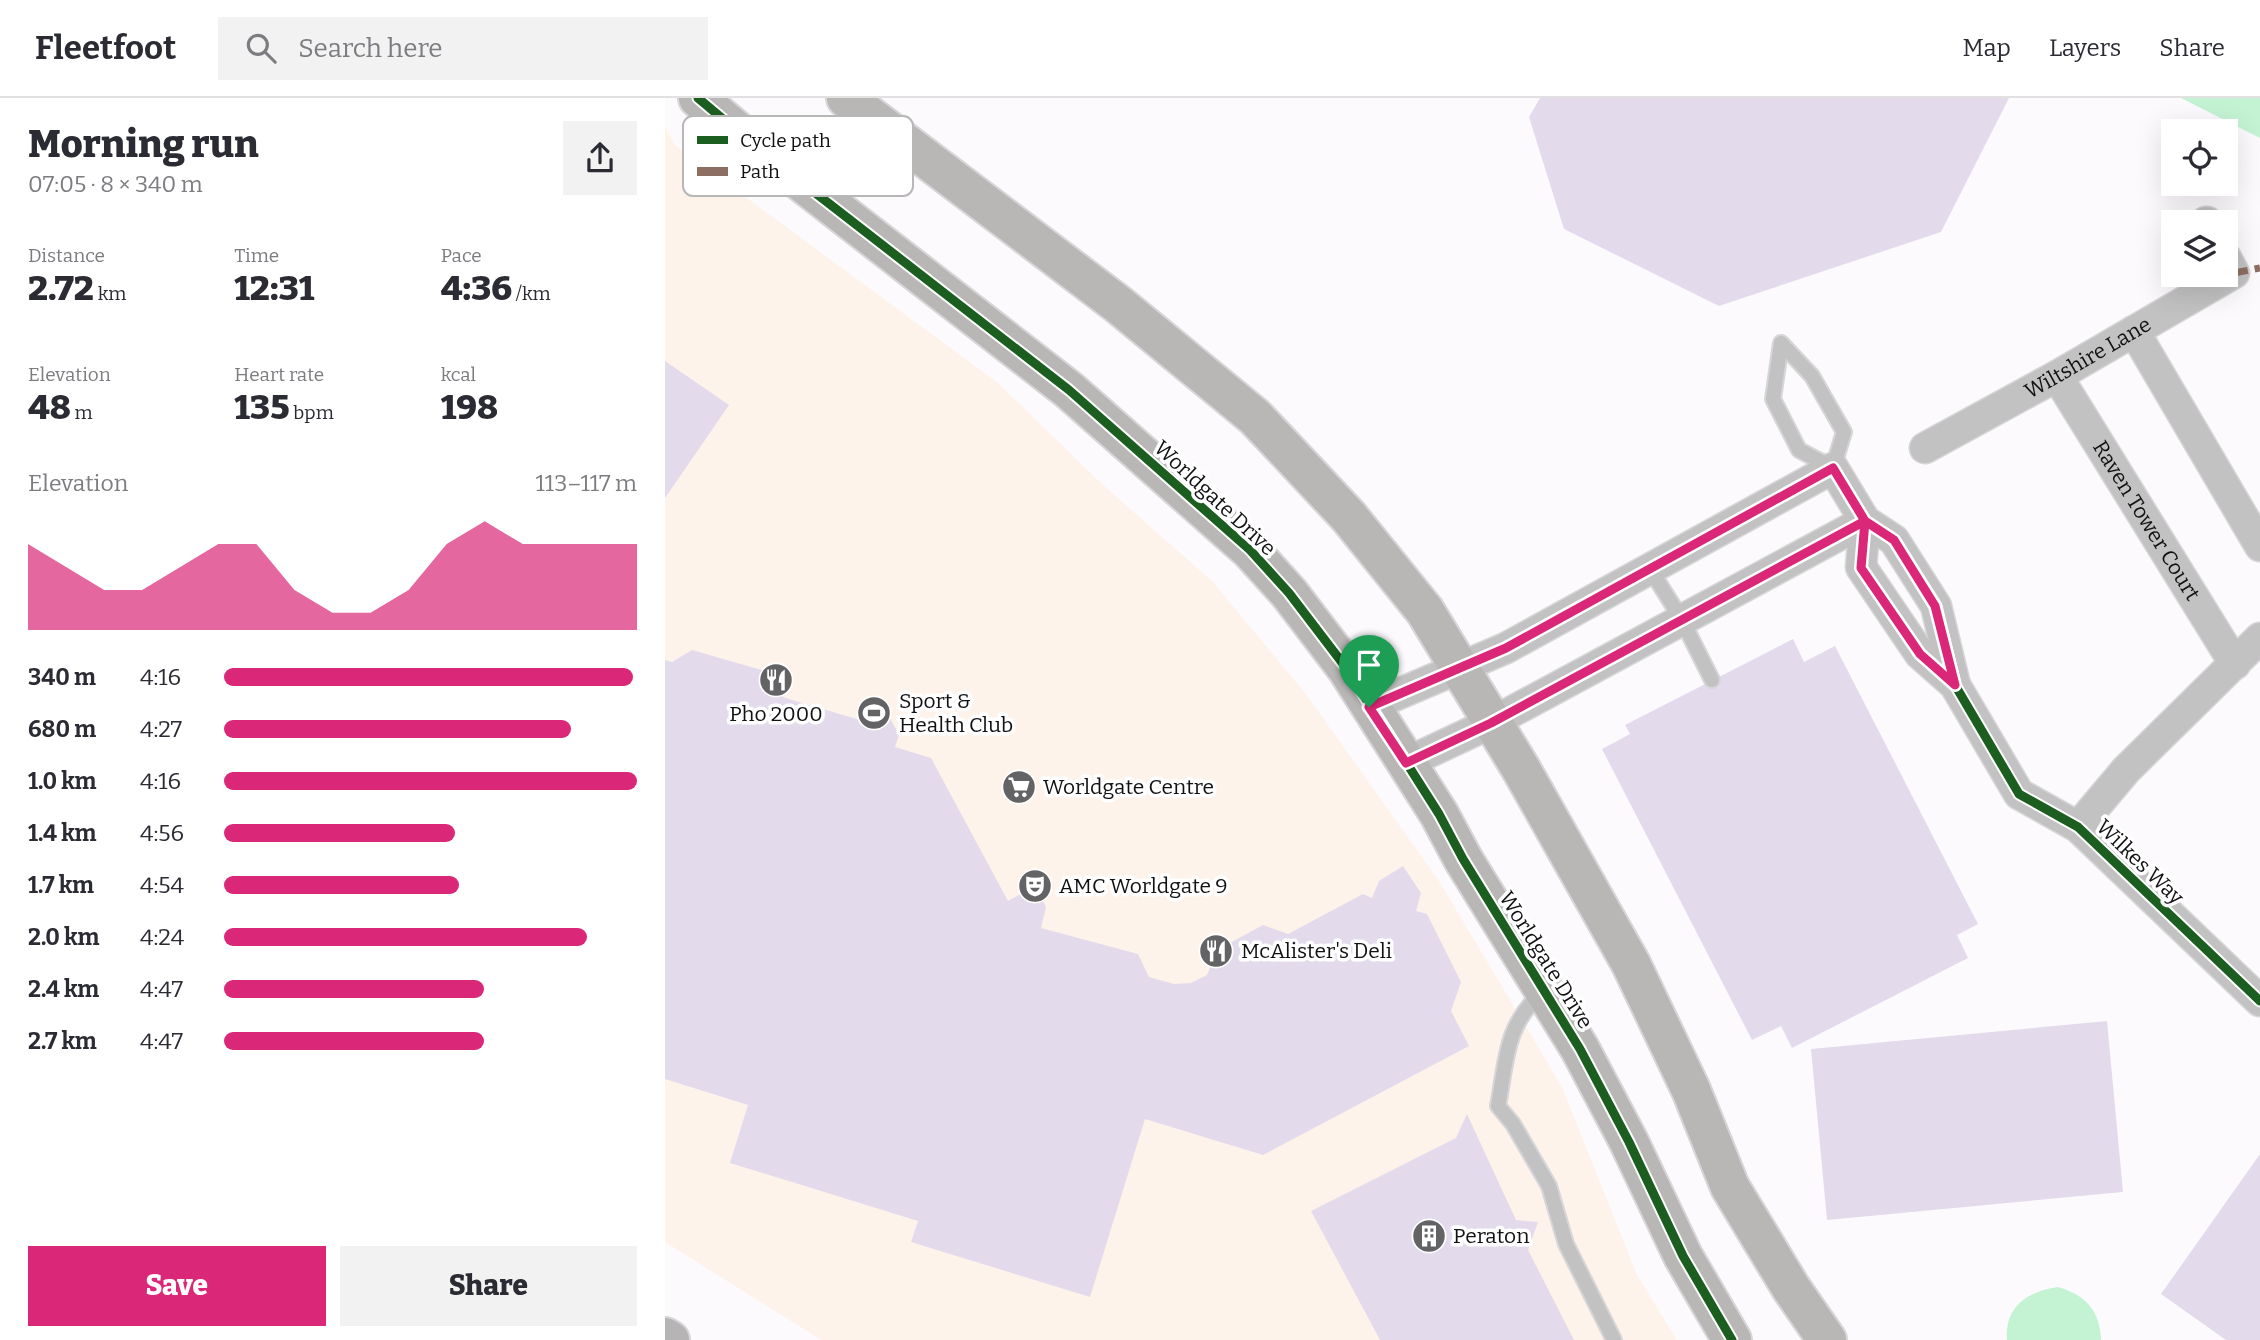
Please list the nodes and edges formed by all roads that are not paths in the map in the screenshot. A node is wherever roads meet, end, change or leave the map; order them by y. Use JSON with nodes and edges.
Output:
{"nodes":[{"id":1,"x":698,"y":98,"type":"edge"},
{"id":2,"x":846,"y":98,"type":"edge"},
{"id":3,"x":719,"y":116,"type":"edge"},
{"id":4,"x":870,"y":116,"type":"edge"},
{"id":5,"x":913,"y":149,"type":"edge"},
{"id":6,"x":819,"y":196,"type":"edge"},
{"id":7,"x":2210,"y":287,"type":"edge"},
{"id":8,"x":2134,"y":331,"type":"junction"},
{"id":9,"x":2057,"y":376,"type":"junction"},
{"id":10,"x":1925,"y":448,"type":"dead end"},
{"id":11,"x":1833,"y":468,"type":"junction"},
{"id":12,"x":1865,"y":521,"type":"junction"},
{"id":13,"x":2260,"y":546,"type":"edge"},
{"id":14,"x":1650,"y":569,"type":"junction"},
{"id":15,"x":1682,"y":620,"type":"junction"},
{"id":16,"x":2260,"y":638,"type":"edge"},
{"id":17,"x":2235,"y":664,"type":"junction"},
{"id":18,"x":1458,"y":668,"type":"junction"},
{"id":19,"x":1712,"y":680,"type":"dead end"},
{"id":20,"x":1955,"y":685,"type":"junction"},
{"id":21,"x":1369,"y":707,"type":"junction"},
{"id":22,"x":1491,"y":723,"type":"junction"},
{"id":23,"x":1406,"y":763,"type":"junction"},
{"id":24,"x":2078,"y":827,"type":"junction"},
{"id":25,"x":1544,"y":990,"type":"junction"},
{"id":26,"x":2260,"y":1001,"type":"edge"},
{"id":27,"x":665,"y":1337,"type":"edge"},
{"id":28,"x":670,"y":1340,"type":"edge"},
{"id":29,"x":1614,"y":1340,"type":"edge"},
{"id":30,"x":1732,"y":1340,"type":"edge"},
{"id":31,"x":1827,"y":1340,"type":"edge"}],
"edges":[{"from":1,"to":3,"type":"street","name":"Worldgate Drive"},
{"from":2,"to":4,"type":"street"},
{"from":5,"to":18,"type":"street"},
{"from":6,"to":21,"type":"street","name":"Worldgate Drive"},
{"from":7,"to":8,"type":"street","name":"Wiltshire Lane"},
{"from":8,"to":9,"type":"street","name":"Wiltshire Lane"},
{"from":8,"to":13,"type":"street"},
{"from":9,"to":10,"type":"street","name":"Wiltshire Lane"},
{"from":9,"to":17,"type":"street","name":"Raven Tower Court"},
{"from":11,"to":11,"type":"lane"},
{"from":11,"to":12,"type":"street","name":"Wilkes Way"},
{"from":11,"to":14,"type":"street"},
{"from":12,"to":15,"type":"street"},
{"from":12,"to":20,"type":"street","name":"Wilkes Way"},
{"from":12,"to":20,"type":"street","name":"Wilkes Way"},
{"from":14,"to":15,"type":"lane"},
{"from":14,"to":18,"type":"street"},
{"from":15,"to":19,"type":"lane"},
{"from":15,"to":22,"type":"street"},
{"from":16,"to":17,"type":"street"},
{"from":17,"to":24,"type":"street"},
{"from":18,"to":21,"type":"street"},
{"from":18,"to":22,"type":"street"},
{"from":20,"to":24,"type":"street","name":"Wilkes Way"},
{"from":21,"to":23,"type":"street","name":"Worldgate Drive"},
{"from":22,"to":23,"type":"street"},
{"from":22,"to":31,"type":"street"},
{"from":23,"to":25,"type":"street","name":"Worldgate Drive"},
{"from":24,"to":26,"type":"street","name":"Wilkes Way"},
{"from":25,"to":29,"type":"lane"},
{"from":25,"to":30,"type":"street","name":"Worldgate Drive"},
{"from":27,"to":28,"type":"highway"}]}
